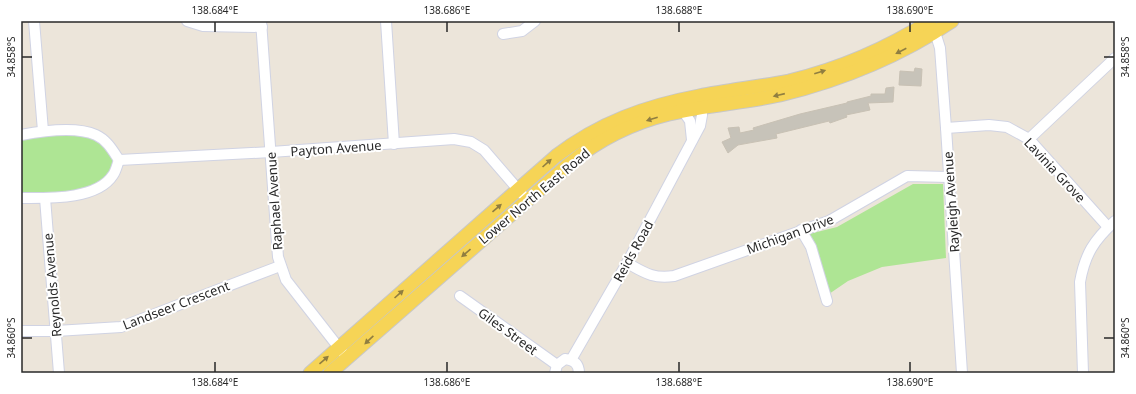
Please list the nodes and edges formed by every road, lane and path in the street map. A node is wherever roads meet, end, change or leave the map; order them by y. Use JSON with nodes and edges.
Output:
{"nodes":[{"id":1,"x":34,"y":21,"type":"edge"},
{"id":2,"x":187,"y":21,"type":"edge"},
{"id":3,"x":386,"y":21,"type":"edge"},
{"id":4,"x":535,"y":21,"type":"edge"},
{"id":5,"x":952,"y":21,"type":"edge"},
{"id":6,"x":261,"y":24,"type":"edge"},
{"id":7,"x":933,"y":26,"type":"edge"},
{"id":8,"x":503,"y":34,"type":"dead end"},
{"id":9,"x":1115,"y":58,"type":"edge"},
{"id":10,"x":701,"y":102,"type":"junction"},
{"id":11,"x":683,"y":111,"type":"junction"},
{"id":12,"x":946,"y":128,"type":"junction"},
{"id":13,"x":43,"y":131,"type":"junction"},
{"id":14,"x":21,"y":135,"type":"edge"},
{"id":15,"x":1029,"y":139,"type":"junction"},
{"id":16,"x":692,"y":140,"type":"junction"},
{"id":17,"x":394,"y":144,"type":"junction"},
{"id":18,"x":271,"y":152,"type":"junction"},
{"id":19,"x":119,"y":160,"type":"junction"},
{"id":20,"x":949,"y":177,"type":"junction"},
{"id":21,"x":518,"y":189,"type":"junction"},
{"id":22,"x":21,"y":198,"type":"edge"},
{"id":23,"x":45,"y":198,"type":"junction"},
{"id":24,"x":528,"y":201,"type":"junction"},
{"id":25,"x":1111,"y":224,"type":"edge"},
{"id":26,"x":801,"y":230,"type":"junction"},
{"id":27,"x":627,"y":263,"type":"junction"},
{"id":28,"x":280,"y":266,"type":"junction"},
{"id":29,"x":460,"y":296,"type":"dead end"},
{"id":30,"x":827,"y":300,"type":"dead end"},
{"id":31,"x":21,"y":331,"type":"edge"},
{"id":32,"x":56,"y":331,"type":"junction"},
{"id":33,"x":339,"y":348,"type":"junction"},
{"id":34,"x":347,"y":359,"type":"junction"},
{"id":35,"x":571,"y":360,"type":"junction"},
{"id":36,"x":556,"y":369,"type":"edge"},
{"id":37,"x":59,"y":373,"type":"edge"},
{"id":38,"x":310,"y":373,"type":"edge"},
{"id":39,"x":330,"y":373,"type":"edge"},
{"id":40,"x":579,"y":373,"type":"edge"},
{"id":41,"x":962,"y":373,"type":"edge"},
{"id":42,"x":1083,"y":373,"type":"edge"}],
"edges":[{"from":1,"to":13,"type":"street"},
{"from":2,"to":6,"type":"street"},
{"from":3,"to":17,"type":"street"},
{"from":4,"to":8,"type":"street"},
{"from":5,"to":7,"type":"main road","name":"Lower North East Road"},
{"from":6,"to":18,"type":"street","name":"Raphael Avenue"},
{"from":7,"to":10,"type":"main road","name":"Lower North East Road"},
{"from":7,"to":12,"type":"street","name":"Rayleigh Avenue"},
{"from":9,"to":15,"type":"street"},
{"from":10,"to":11,"type":"main road","name":"Lower North East Road"},
{"from":10,"to":16,"type":"street","name":"Reids Road"},
{"from":21,"to":10,"type":"main road","name":"Lower North East Road","one_way":true},
{"from":11,"to":16,"type":"street"},
{"from":11,"to":24,"type":"main road","name":"Lower North East Road","one_way":true},
{"from":12,"to":15,"type":"street","name":"Lavinia Grove"},
{"from":12,"to":20,"type":"street","name":"Rayleigh Avenue"},
{"from":13,"to":14,"type":"street"},
{"from":13,"to":19,"type":"street"},
{"from":15,"to":25,"type":"street","name":"Lavinia Grove"},
{"from":16,"to":27,"type":"street","name":"Reids Road"},
{"from":17,"to":18,"type":"street","name":"Payton Avenue"},
{"from":17,"to":21,"type":"street","name":"Payton Avenue"},
{"from":18,"to":19,"type":"street","name":"Payton Avenue"},
{"from":18,"to":28,"type":"street","name":"Raphael Avenue"},
{"from":19,"to":23,"type":"street"},
{"from":20,"to":26,"type":"street","name":"Michigan Drive"},
{"from":20,"to":41,"type":"street","name":"Rayleigh Avenue"},
{"from":21,"to":24,"type":"street","name":"Payton Avenue"},
{"from":33,"to":21,"type":"main road","name":"Lower North East Road","one_way":true},
{"from":22,"to":23,"type":"street"},
{"from":23,"to":32,"type":"street","name":"Reynolds Avenue"},
{"from":24,"to":34,"type":"main road","name":"Lower North East Road","one_way":true},
{"from":25,"to":42,"type":"street"},
{"from":26,"to":27,"type":"street","name":"Michigan Drive"},
{"from":26,"to":30,"type":"street"},
{"from":27,"to":35,"type":"street","name":"Reids Road"},
{"from":28,"to":32,"type":"street","name":"Landseer Crescent"},
{"from":28,"to":33,"type":"street","name":"Raphael Avenue"},
{"from":29,"to":36,"type":"street","name":"Giles Street"},
{"from":31,"to":32,"type":"street","name":"Landseer Crescent"},
{"from":32,"to":37,"type":"street","name":"Reynolds Avenue"},
{"from":33,"to":34,"type":"street","name":"Raphael Avenue"},
{"from":38,"to":33,"type":"main road","name":"Lower North East Road","one_way":true},
{"from":34,"to":39,"type":"main road","name":"Lower North East Road"},
{"from":35,"to":36,"type":"street"},
{"from":35,"to":40,"type":"street"}]}
